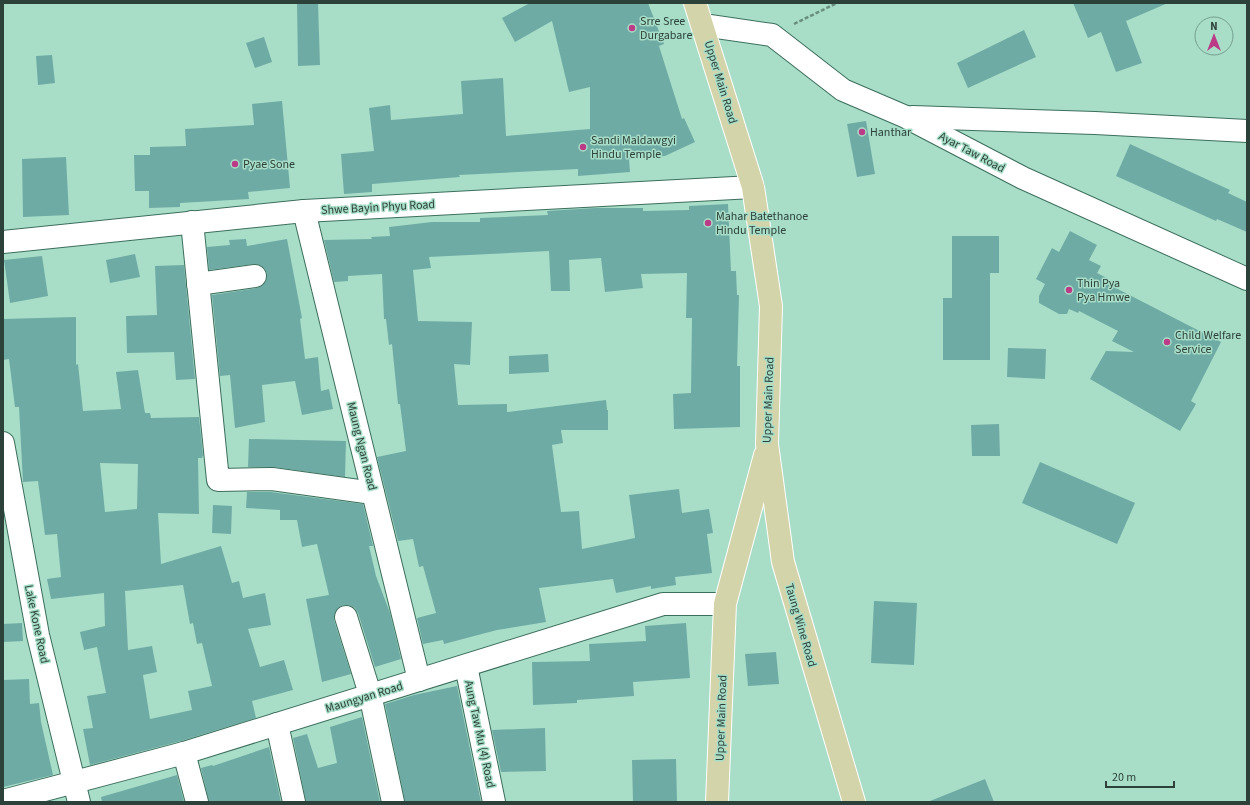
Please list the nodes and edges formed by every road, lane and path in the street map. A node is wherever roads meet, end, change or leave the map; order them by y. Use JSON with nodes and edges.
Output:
{"nodes":[{"id":1,"x":695,"y":3,"type":"edge"},
{"id":2,"x":837,"y":3,"type":"edge"},
{"id":3,"x":703,"y":25,"type":"junction"},
{"id":4,"x":772,"y":35,"type":"junction"},
{"id":5,"x":906,"y":117,"type":"junction"},
{"id":6,"x":1247,"y":132,"type":"edge"},
{"id":7,"x":753,"y":187,"type":"junction"},
{"id":8,"x":304,"y":211,"type":"junction"},
{"id":9,"x":192,"y":222,"type":"junction"},
{"id":10,"x":3,"y":242,"type":"edge"},
{"id":11,"x":255,"y":276,"type":"dead end"},
{"id":12,"x":1247,"y":279,"type":"edge"},
{"id":13,"x":198,"y":284,"type":"junction"},
{"id":14,"x":3,"y":444,"type":"edge"},
{"id":15,"x":767,"y":444,"type":"junction"},
{"id":16,"x":373,"y":493,"type":"junction"},
{"id":17,"x":725,"y":604,"type":"junction"},
{"id":18,"x":346,"y":617,"type":"dead end"},
{"id":19,"x":466,"y":666,"type":"junction"},
{"id":20,"x":419,"y":680,"type":"junction"},
{"id":21,"x":370,"y":694,"type":"junction"},
{"id":22,"x":277,"y":724,"type":"junction"},
{"id":23,"x":184,"y":753,"type":"junction"},
{"id":24,"x":77,"y":792,"type":"edge"},
{"id":25,"x":3,"y":802,"type":"edge"},
{"id":26,"x":197,"y":802,"type":"edge"},
{"id":27,"x":294,"y":802,"type":"edge"},
{"id":28,"x":393,"y":802,"type":"edge"},
{"id":29,"x":494,"y":802,"type":"edge"},
{"id":30,"x":718,"y":802,"type":"edge"},
{"id":31,"x":854,"y":802,"type":"edge"}],
"edges":[{"from":1,"to":3,"type":"main road","name":"Upper Main Road"},
{"from":2,"to":4,"type":"path"},
{"from":3,"to":4,"type":"street","name":"Ayar Taw Road"},
{"from":3,"to":7,"type":"main road","name":"Upper Main Road"},
{"from":4,"to":5,"type":"street","name":"Ayar Taw Road"},
{"from":5,"to":6,"type":"street"},
{"from":5,"to":12,"type":"street","name":"Ayar Taw Road"},
{"from":7,"to":8,"type":"street","name":"Shwe Bayin Phyu Road"},
{"from":7,"to":15,"type":"main road","name":"Upper Main Road"},
{"from":8,"to":9,"type":"street","name":"Shwe Bayin Phyu Road"},
{"from":8,"to":16,"type":"street","name":"Maung Ngan Road"},
{"from":9,"to":10,"type":"street","name":"Shwe Bayin Phyu Road"},
{"from":9,"to":13,"type":"street"},
{"from":11,"to":13,"type":"street"},
{"from":13,"to":16,"type":"street"},
{"from":14,"to":24,"type":"street","name":"Lake Kone Road"},
{"from":15,"to":17,"type":"main road","name":"Upper Main Road"},
{"from":15,"to":31,"type":"main road","name":"Taung Wine Road"},
{"from":16,"to":20,"type":"street","name":"Maung Ngan Road"},
{"from":17,"to":19,"type":"street","name":"Maungyan Road"},
{"from":17,"to":30,"type":"main road","name":"Upper Main Road"},
{"from":18,"to":21,"type":"street"},
{"from":19,"to":20,"type":"street","name":"Maungyan Road"},
{"from":19,"to":29,"type":"street","name":"Aung Taw Mu (4) Road"},
{"from":20,"to":21,"type":"street","name":"Maungyan Road"},
{"from":21,"to":22,"type":"street","name":"Maungyan Road"},
{"from":21,"to":28,"type":"street"},
{"from":22,"to":23,"type":"street","name":"Maungyan Road"},
{"from":22,"to":27,"type":"street"},
{"from":23,"to":24,"type":"street","name":"Maungyan Road"},
{"from":23,"to":26,"type":"street"},
{"from":24,"to":25,"type":"street","name":"Maungyan Road"}]}
